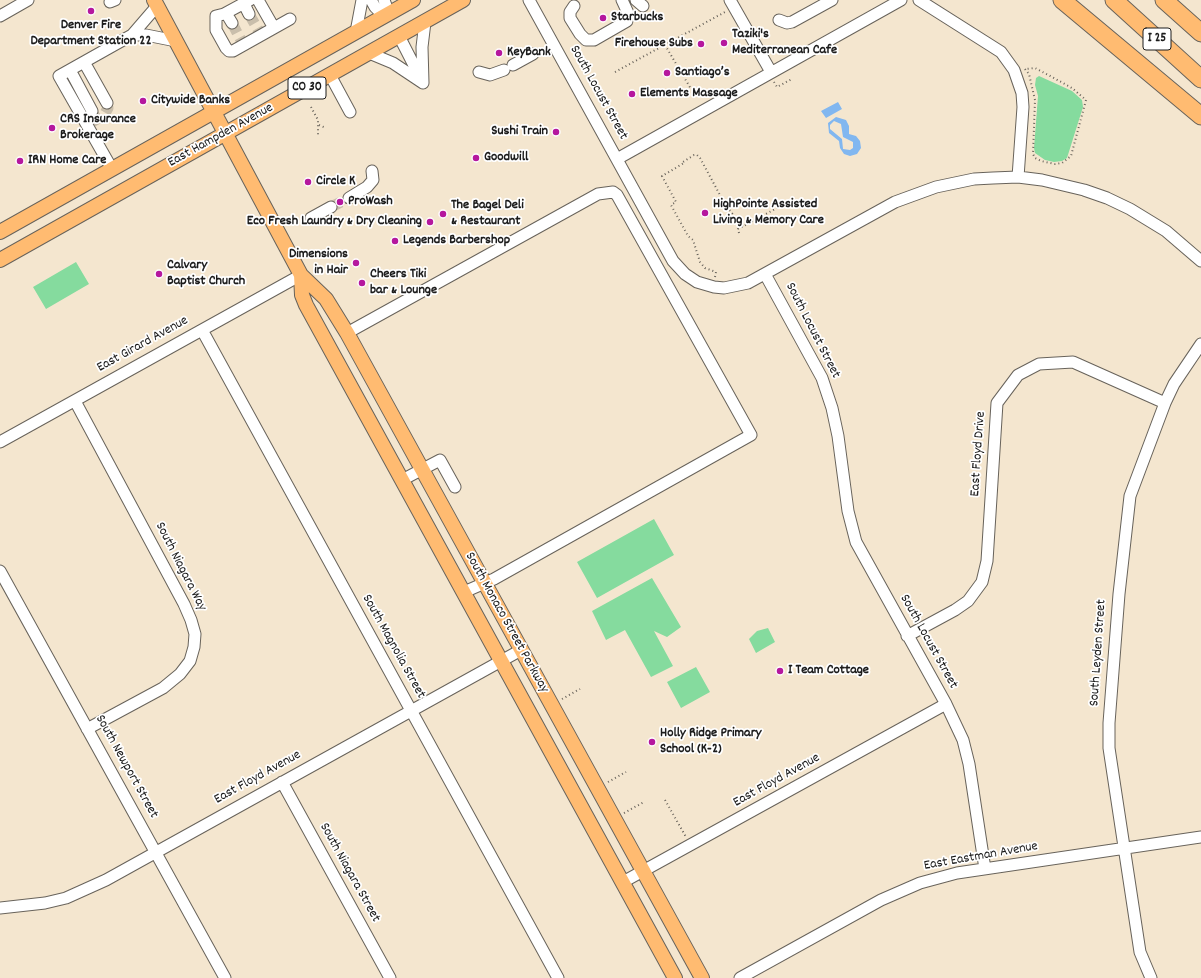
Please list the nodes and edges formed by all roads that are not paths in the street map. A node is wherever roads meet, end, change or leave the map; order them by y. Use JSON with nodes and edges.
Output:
{"nodes":[{"id":1,"x":28,"y":0,"type":"edge"},
{"id":2,"x":258,"y":0,"type":"edge"},
{"id":3,"x":362,"y":0,"type":"edge"},
{"id":4,"x":371,"y":0,"type":"edge"},
{"id":5,"x":384,"y":0,"type":"edge"},
{"id":6,"x":413,"y":0,"type":"edge"},
{"id":7,"x":463,"y":0,"type":"edge"},
{"id":8,"x":529,"y":0,"type":"edge"},
{"id":9,"x":622,"y":0,"type":"edge"},
{"id":10,"x":832,"y":0,"type":"edge"},
{"id":11,"x":901,"y":0,"type":"edge"},
{"id":12,"x":919,"y":0,"type":"edge"},
{"id":13,"x":1062,"y":0,"type":"edge"},
{"id":14,"x":1114,"y":0,"type":"edge"},
{"id":15,"x":1164,"y":0,"type":"edge"},
{"id":16,"x":247,"y":2,"type":"edge"},
{"id":17,"x":155,"y":3,"type":"edge"},
{"id":18,"x":729,"y":5,"type":"edge"},
{"id":19,"x":574,"y":6,"type":"dead end"},
{"id":20,"x":221,"y":14,"type":"junction"},
{"id":21,"x":250,"y":14,"type":"tunnel mouth"},
{"id":22,"x":386,"y":15,"type":"junction"},
{"id":23,"x":0,"y":16,"type":"edge"},
{"id":24,"x":290,"y":19,"type":"dead end"},
{"id":25,"x":779,"y":20,"type":"dead end"},
{"id":26,"x":425,"y":22,"type":"junction"},
{"id":27,"x":232,"y":24,"type":"tunnel mouth"},
{"id":28,"x":274,"y":28,"type":"junction"},
{"id":29,"x":356,"y":32,"type":"junction"},
{"id":30,"x":132,"y":34,"type":"junction"},
{"id":31,"x":1201,"y":34,"type":"edge"},
{"id":32,"x":399,"y":36,"type":"junction"},
{"id":33,"x":176,"y":40,"type":"junction"},
{"id":34,"x":370,"y":53,"type":"junction"},
{"id":35,"x":533,"y":54,"type":"dead end"},
{"id":36,"x":84,"y":62,"type":"junction"},
{"id":37,"x":70,"y":70,"type":"junction"},
{"id":38,"x":479,"y":72,"type":"dead end"},
{"id":39,"x":330,"y":75,"type":"junction"},
{"id":40,"x":771,"y":76,"type":"junction"},
{"id":41,"x":1201,"y":79,"type":"edge"},
{"id":42,"x":424,"y":83,"type":"junction"},
{"id":43,"x":106,"y":103,"type":"dead end"},
{"id":44,"x":92,"y":111,"type":"dead end"},
{"id":45,"x":213,"y":112,"type":"junction"},
{"id":46,"x":350,"y":112,"type":"dead end"},
{"id":47,"x":1201,"y":116,"type":"edge"},
{"id":48,"x":225,"y":134,"type":"junction"},
{"id":49,"x":617,"y":159,"type":"junction"},
{"id":50,"x":112,"y":169,"type":"junction"},
{"id":51,"x":372,"y":171,"type":"dead end"},
{"id":52,"x":1018,"y":177,"type":"junction"},
{"id":53,"x":349,"y":198,"type":"tunnel mouth"},
{"id":54,"x":332,"y":207,"type":"tunnel mouth"},
{"id":55,"x":311,"y":218,"type":"dead end"},
{"id":56,"x":0,"y":232,"type":"edge"},
{"id":57,"x":663,"y":245,"type":"junction"},
{"id":58,"x":649,"y":252,"type":"junction"},
{"id":59,"x":0,"y":260,"type":"edge"},
{"id":60,"x":1201,"y":261,"type":"edge"},
{"id":61,"x":765,"y":274,"type":"junction"},
{"id":62,"x":301,"y":275,"type":"junction"},
{"id":63,"x":202,"y":330,"type":"junction"},
{"id":64,"x":347,"y":333,"type":"junction"},
{"id":65,"x":1201,"y":344,"type":"edge"},
{"id":66,"x":75,"y":401,"type":"junction"},
{"id":67,"x":1165,"y":404,"type":"junction"},
{"id":68,"x":0,"y":442,"type":"edge"},
{"id":69,"x":422,"y":470,"type":"junction"},
{"id":70,"x":402,"y":480,"type":"junction"},
{"id":71,"x":455,"y":487,"type":"dead end"},
{"id":72,"x":0,"y":571,"type":"edge"},
{"id":73,"x":484,"y":584,"type":"junction"},
{"id":74,"x":464,"y":592,"type":"junction"},
{"id":75,"x":907,"y":636,"type":"junction"},
{"id":76,"x":521,"y":650,"type":"junction"},
{"id":77,"x":501,"y":661,"type":"junction"},
{"id":78,"x":946,"y":704,"type":"junction"},
{"id":79,"x":411,"y":711,"type":"junction"},
{"id":80,"x":87,"y":729,"type":"junction"},
{"id":81,"x":282,"y":782,"type":"junction"},
{"id":82,"x":1201,"y":837,"type":"edge"},
{"id":83,"x":1123,"y":848,"type":"junction"},
{"id":84,"x":156,"y":852,"type":"junction"},
{"id":85,"x":985,"y":869,"type":"junction"},
{"id":86,"x":643,"y":871,"type":"junction"},
{"id":87,"x":623,"y":882,"type":"junction"},
{"id":88,"x":0,"y":908,"type":"edge"},
{"id":89,"x":225,"y":978,"type":"edge"},
{"id":90,"x":390,"y":978,"type":"edge"},
{"id":91,"x":558,"y":978,"type":"edge"},
{"id":92,"x":676,"y":978,"type":"edge"},
{"id":93,"x":702,"y":978,"type":"edge"},
{"id":94,"x":740,"y":978,"type":"edge"},
{"id":95,"x":1150,"y":978,"type":"edge"}],
"edges":[{"from":1,"to":23,"type":"street"},
{"from":2,"to":28,"type":"street"},
{"from":3,"to":29,"type":"street"},
{"from":4,"to":22,"type":"street"},
{"from":5,"to":22,"type":"street"},
{"from":6,"to":22,"type":"main road","name":"East Hampden Avenue","number":"CO 30"},
{"from":7,"to":26,"type":"main road","name":"East Hampden Avenue","number":"CO 30"},
{"from":8,"to":49,"type":"street","name":"South Locust Street"},
{"from":9,"to":19,"type":"street"},
{"from":10,"to":25,"type":"street"},
{"from":11,"to":40,"type":"street"},
{"from":12,"to":52,"type":"street"},
{"from":13,"to":47,"type":"highway"},
{"from":14,"to":41,"type":"highway","number":"I 25"},
{"from":15,"to":31,"type":"highway","number":"I 25"},
{"from":16,"to":20,"type":"street"},
{"from":16,"to":21,"type":"street"},
{"from":17,"to":30,"type":"street"},
{"from":17,"to":33,"type":"main road","name":"South Monaco Street Parkway"},
{"from":18,"to":40,"type":"street"},
{"from":20,"to":27,"type":"street"},
{"from":20,"to":28,"type":"street"},
{"from":22,"to":29,"type":"main road","name":"East Hampden Avenue","number":"CO 30"},
{"from":24,"to":28,"type":"street"},
{"from":26,"to":32,"type":"main road","name":"East Hampden Avenue","number":"CO 30"},
{"from":26,"to":42,"type":"street"},
{"from":29,"to":45,"type":"main road","name":"East Hampden Avenue","number":"CO 30"},
{"from":30,"to":33,"type":"street"},
{"from":30,"to":36,"type":"street"},
{"from":32,"to":34,"type":"main road","name":"East Hampden Avenue","number":"CO 30"},
{"from":32,"to":42,"type":"street"},
{"from":33,"to":45,"type":"main road","name":"South Monaco Street Parkway"},
{"from":34,"to":39,"type":"main road","name":"East Hampden Avenue","number":"CO 30"},
{"from":34,"to":42,"type":"street"},
{"from":35,"to":38,"type":"street"},
{"from":36,"to":37,"type":"street"},
{"from":36,"to":43,"type":"street"},
{"from":37,"to":44,"type":"street"},
{"from":37,"to":50,"type":"street"},
{"from":39,"to":46,"type":"street"},
{"from":39,"to":48,"type":"main road","name":"East Hampden Avenue","number":"CO 30"},
{"from":40,"to":49,"type":"street"},
{"from":45,"to":48,"type":"main road","name":"South Monaco Street Parkway"},
{"from":45,"to":50,"type":"main road","name":"East Hampden Avenue","number":"CO 30"},
{"from":48,"to":59,"type":"main road","name":"East Hampden Avenue","number":"CO 30"},
{"from":48,"to":62,"type":"main road","name":"South Monaco Street Parkway"},
{"from":49,"to":57,"type":"street","name":"South Locust Street"},
{"from":50,"to":56,"type":"main road","name":"East Hampden Avenue","number":"CO 30"},
{"from":51,"to":53,"type":"street"},
{"from":52,"to":60,"type":"street"},
{"from":52,"to":61,"type":"street"},
{"from":54,"to":55,"type":"street"},
{"from":57,"to":58,"type":"street"},
{"from":57,"to":61,"type":"street","name":"South Locust Street"},
{"from":58,"to":64,"type":"street"},
{"from":58,"to":73,"type":"street"},
{"from":61,"to":75,"type":"street","name":"South Locust Street"},
{"from":62,"to":63,"type":"street","name":"East Girard Avenue"},
{"from":62,"to":64,"type":"main road","name":"South Monaco Street Parkway"},
{"from":62,"to":70,"type":"main road","name":"South Monaco Street Parkway"},
{"from":63,"to":66,"type":"street","name":"East Girard Avenue"},
{"from":63,"to":79,"type":"street","name":"South Magnolia Street"},
{"from":64,"to":69,"type":"main road","name":"South Monaco Street Parkway"},
{"from":65,"to":67,"type":"street","name":"South Leyden Street"},
{"from":66,"to":68,"type":"street","name":"East Girard Avenue"},
{"from":66,"to":80,"type":"street","name":"South Niagara Way"},
{"from":67,"to":75,"type":"street","name":"East Floyd Drive"},
{"from":67,"to":83,"type":"street","name":"South Leyden Street"},
{"from":69,"to":70,"type":"street"},
{"from":69,"to":71,"type":"street"},
{"from":69,"to":73,"type":"main road","name":"South Monaco Street Parkway"},
{"from":70,"to":74,"type":"main road","name":"South Monaco Street Parkway"},
{"from":72,"to":80,"type":"street","name":"South Newport Street"},
{"from":73,"to":74,"type":"street"},
{"from":73,"to":76,"type":"main road","name":"South Monaco Street Parkway"},
{"from":74,"to":77,"type":"main road","name":"South Monaco Street Parkway"},
{"from":75,"to":78,"type":"street","name":"South Locust Street"},
{"from":76,"to":77,"type":"street","name":"East Floyd Avenue"},
{"from":76,"to":86,"type":"main road","name":"South Monaco Street Parkway"},
{"from":77,"to":79,"type":"street","name":"East Floyd Avenue"},
{"from":77,"to":87,"type":"main road","name":"South Monaco Street Parkway"},
{"from":78,"to":85,"type":"street","name":"South Locust Street"},
{"from":78,"to":86,"type":"street","name":"East Floyd Avenue"},
{"from":79,"to":81,"type":"street","name":"East Floyd Avenue"},
{"from":79,"to":91,"type":"street","name":"South Magnolia Street"},
{"from":80,"to":84,"type":"street","name":"South Newport Street"},
{"from":81,"to":84,"type":"street","name":"East Floyd Avenue"},
{"from":81,"to":90,"type":"street","name":"South Niagara Street"},
{"from":82,"to":83,"type":"street","name":"East Eastman Avenue"},
{"from":83,"to":85,"type":"street","name":"East Eastman Avenue"},
{"from":83,"to":95,"type":"street","name":"South Leyden Street"},
{"from":84,"to":88,"type":"street","name":"East Floyd Avenue"},
{"from":84,"to":89,"type":"street","name":"South Newport Street"},
{"from":85,"to":94,"type":"street","name":"East Eastman Avenue"},
{"from":86,"to":87,"type":"street","name":"East Floyd Avenue"},
{"from":86,"to":93,"type":"main road","name":"South Monaco Street Parkway"},
{"from":87,"to":92,"type":"main road","name":"South Monaco Street Parkway"}]}
